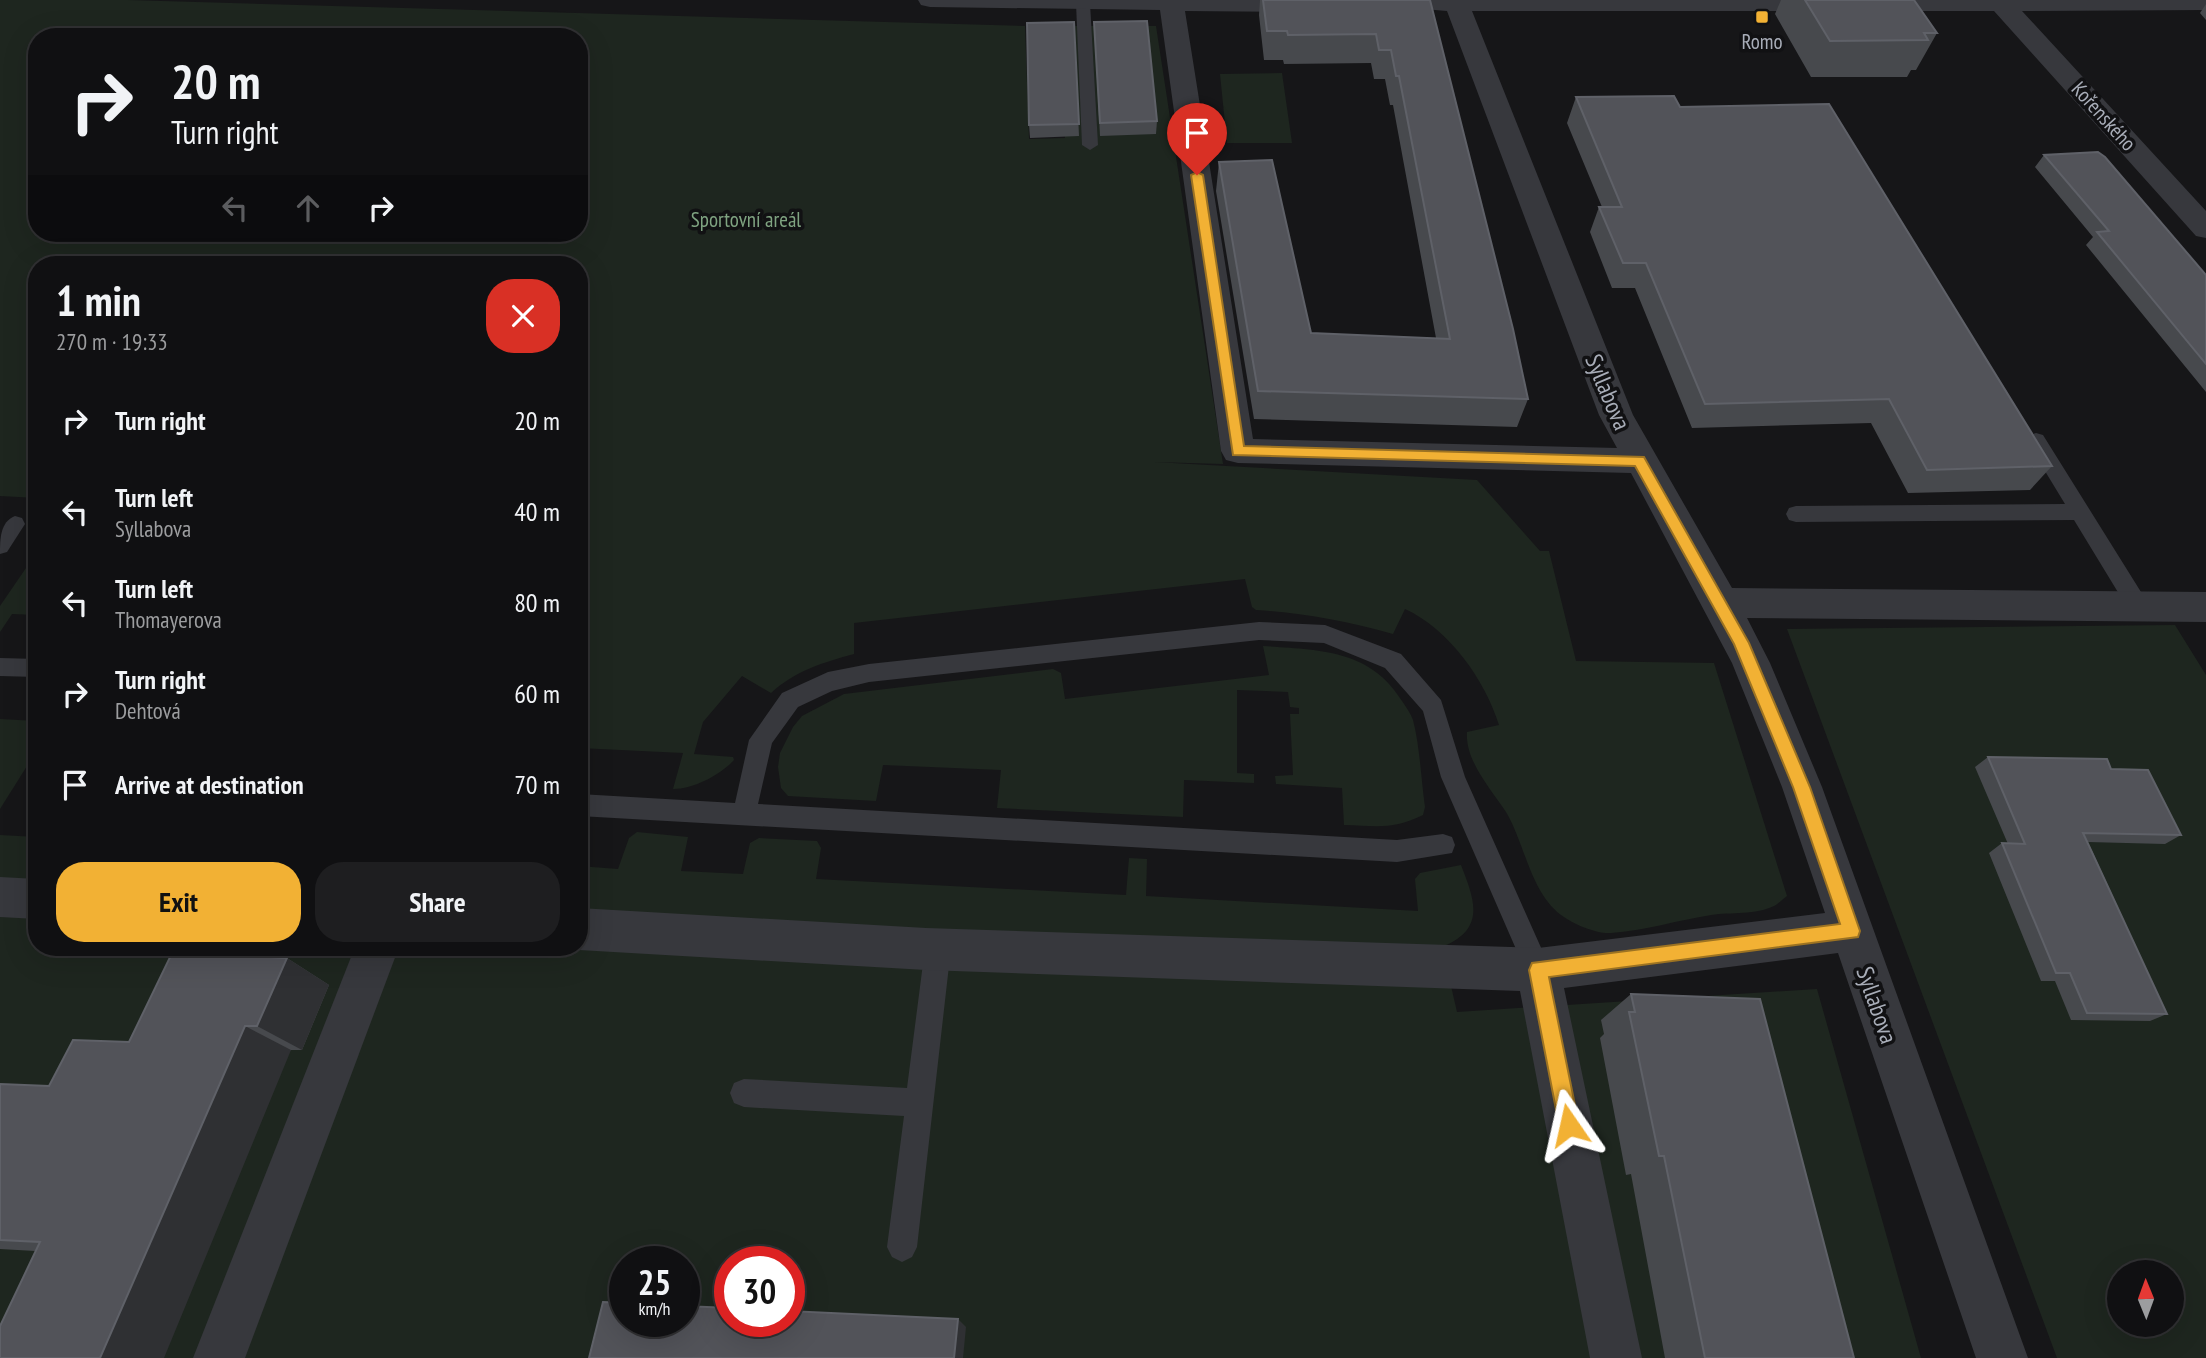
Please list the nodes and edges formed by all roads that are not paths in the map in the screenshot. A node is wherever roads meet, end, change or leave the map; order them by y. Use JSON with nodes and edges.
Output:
{"nodes":[{"id":1,"x":930,"y":0,"type":"edge"},
{"id":2,"x":2206,"y":3,"type":"edge"},
{"id":3,"x":1083,"y":4,"type":"junction"},
{"id":4,"x":1457,"y":4,"type":"junction"},
{"id":5,"x":2001,"y":4,"type":"junction"},
{"id":6,"x":1172,"y":5,"type":"junction"},
{"id":7,"x":1338,"y":5,"type":"edge"},
{"id":8,"x":1408,"y":5,"type":"edge"},
{"id":9,"x":1090,"y":145,"type":"dead end"},
{"id":10,"x":2206,"y":229,"type":"edge"},
{"id":11,"x":2022,"y":418,"type":"edge"},
{"id":12,"x":1639,"y":461,"type":"junction"},
{"id":13,"x":2081,"y":512,"type":"junction"},
{"id":14,"x":1796,"y":514,"type":"dead end"},
{"id":15,"x":15,"y":524,"type":"dead end"},
{"id":16,"x":0,"y":546,"type":"edge"},
{"id":17,"x":1721,"y":603,"type":"junction"},
{"id":18,"x":2138,"y":606,"type":"junction"},
{"id":19,"x":2194,"y":607,"type":"edge"},
{"id":20,"x":0,"y":667,"type":"edge"},
{"id":21,"x":28,"y":668,"type":"edge"},
{"id":22,"x":588,"y":805,"type":"edge"},
{"id":23,"x":744,"y":814,"type":"junction"},
{"id":24,"x":1443,"y":845,"type":"dead end"},
{"id":25,"x":0,"y":897,"type":"edge"},
{"id":26,"x":28,"y":899,"type":"edge"},
{"id":27,"x":588,"y":929,"type":"edge"},
{"id":28,"x":1851,"y":931,"type":"junction"},
{"id":29,"x":938,"y":948,"type":"junction"},
{"id":30,"x":374,"y":956,"type":"edge"},
{"id":31,"x":1538,"y":970,"type":"junction"},
{"id":32,"x":744,"y":1093,"type":"dead end"},
{"id":33,"x":919,"y":1103,"type":"junction"},
{"id":34,"x":902,"y":1247,"type":"dead end"},
{"id":35,"x":219,"y":1358,"type":"edge"},
{"id":36,"x":1616,"y":1358,"type":"edge"},
{"id":37,"x":2002,"y":1358,"type":"edge"}],
"edges":[{"from":1,"to":3,"type":"street"},
{"from":2,"to":5,"type":"street"},
{"from":3,"to":6,"type":"street"},
{"from":3,"to":9,"type":"lane"},
{"from":4,"to":5,"type":"street"},
{"from":4,"to":8,"type":"street"},
{"from":4,"to":12,"type":"street","name":"Syllabova"},
{"from":5,"to":10,"type":"street","name":"Kořenského"},
{"from":6,"to":7,"type":"street"},
{"from":6,"to":12,"type":"street"},
{"from":11,"to":13,"type":"lane"},
{"from":12,"to":17,"type":"street","name":"Syllabova"},
{"from":13,"to":14,"type":"lane"},
{"from":13,"to":18,"type":"lane"},
{"from":15,"to":16,"type":"lane"},
{"from":17,"to":18,"type":"street"},
{"from":17,"to":28,"type":"street","name":"Syllabova"},
{"from":18,"to":19,"type":"street"},
{"from":20,"to":21,"type":"lane"},
{"from":22,"to":23,"type":"lane"},
{"from":23,"to":24,"type":"lane"},
{"from":23,"to":31,"type":"lane"},
{"from":25,"to":26,"type":"street"},
{"from":27,"to":29,"type":"street"},
{"from":28,"to":31,"type":"street"},
{"from":28,"to":37,"type":"street","name":"Syllabova"},
{"from":29,"to":31,"type":"street"},
{"from":29,"to":33,"type":"lane"},
{"from":30,"to":35,"type":"street"},
{"from":31,"to":36,"type":"street"},
{"from":32,"to":33,"type":"lane"},
{"from":33,"to":34,"type":"lane"}]}
